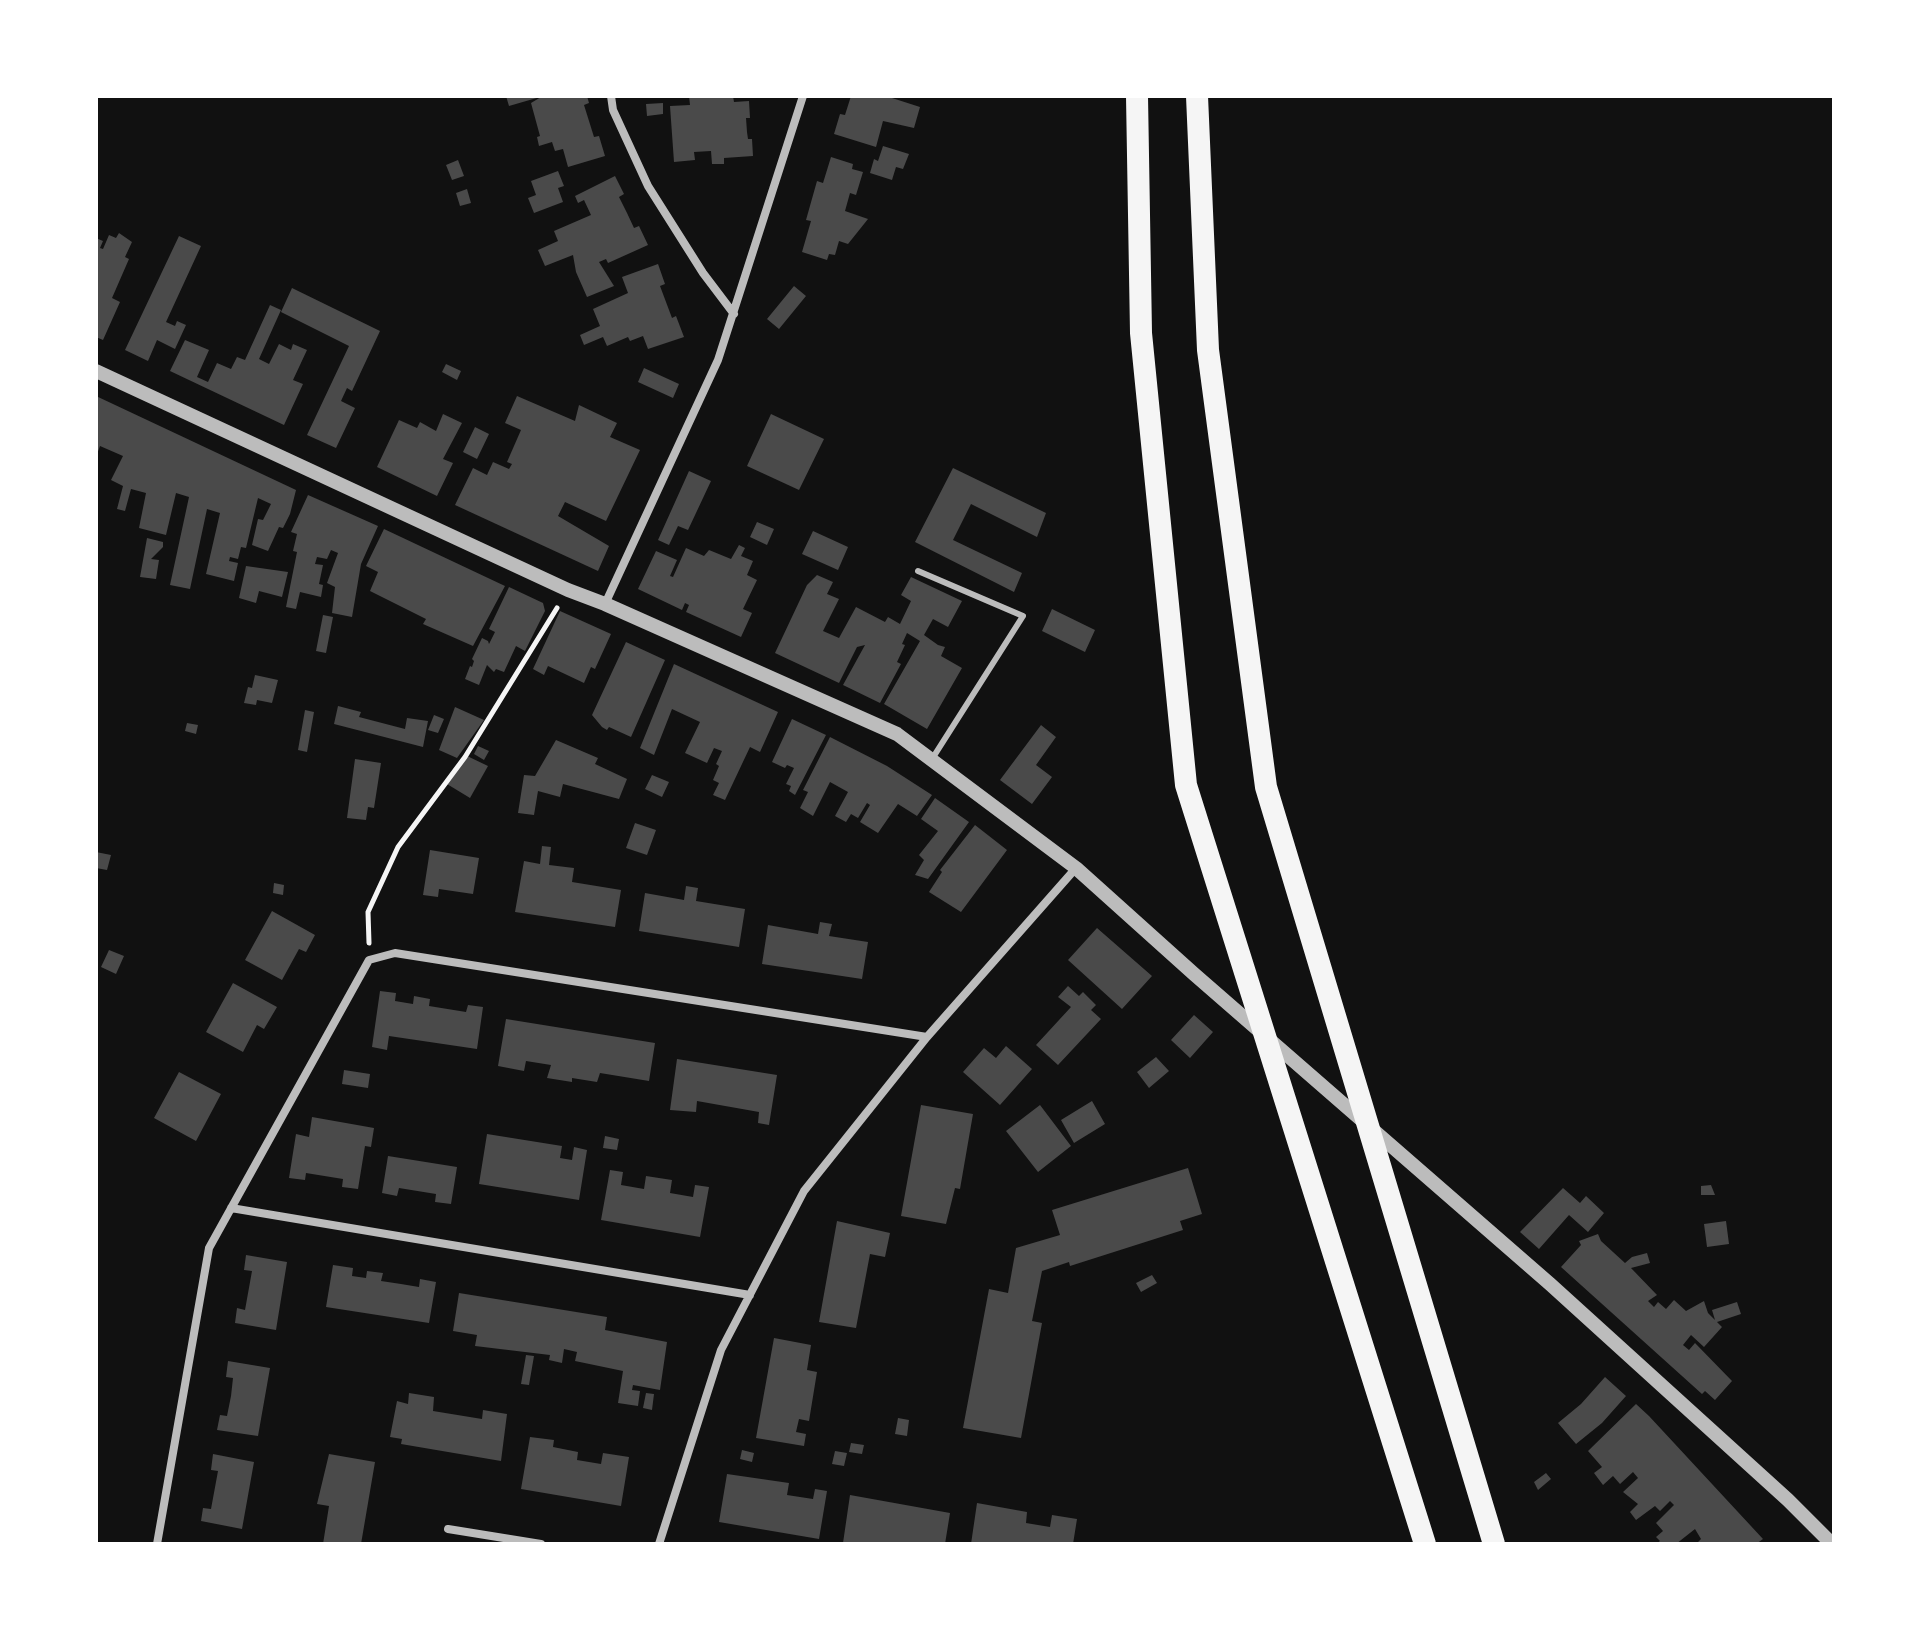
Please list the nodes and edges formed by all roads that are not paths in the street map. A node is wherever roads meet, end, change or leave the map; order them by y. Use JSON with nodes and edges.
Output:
{"nodes":[{"id":1,"x":611,"y":96,"type":"edge"},
{"id":2,"x":803,"y":96,"type":"edge"},
{"id":3,"x":1137,"y":96,"type":"edge"},
{"id":4,"x":1197,"y":96,"type":"edge"},
{"id":5,"x":734,"y":314,"type":"junction"},
{"id":6,"x":96,"y":371,"type":"edge"},
{"id":7,"x":918,"y":571,"type":"dead end"},
{"id":8,"x":605,"y":604,"type":"junction"},
{"id":9,"x":931,"y":760,"type":"junction"},
{"id":10,"x":1076,"y":868,"type":"junction"},
{"id":11,"x":927,"y":1037,"type":"junction"},
{"id":12,"x":231,"y":1208,"type":"junction"},
{"id":13,"x":750,"y":1295,"type":"junction"},
{"id":14,"x":448,"y":1529,"type":"dead end"},
{"id":15,"x":157,"y":1544,"type":"edge"},
{"id":16,"x":541,"y":1544,"type":"edge"},
{"id":17,"x":659,"y":1544,"type":"edge"},
{"id":18,"x":1425,"y":1544,"type":"edge"},
{"id":19,"x":1494,"y":1544,"type":"edge"},
{"id":20,"x":1832,"y":1544,"type":"edge"}],
"edges":[{"from":1,"to":5,"type":"street"},
{"from":2,"to":5,"type":"street"},
{"from":3,"to":18,"type":"highway"},
{"from":4,"to":19,"type":"highway"},
{"from":5,"to":8,"type":"street"},
{"from":6,"to":8,"type":"street"},
{"from":7,"to":9,"type":"lane"},
{"from":8,"to":9,"type":"street"},
{"from":9,"to":10,"type":"street"},
{"from":10,"to":11,"type":"street"},
{"from":10,"to":20,"type":"street"},
{"from":11,"to":12,"type":"street"},
{"from":11,"to":13,"type":"street"},
{"from":12,"to":13,"type":"street"},
{"from":12,"to":15,"type":"street"},
{"from":13,"to":17,"type":"street"},
{"from":14,"to":16,"type":"street"}]}
